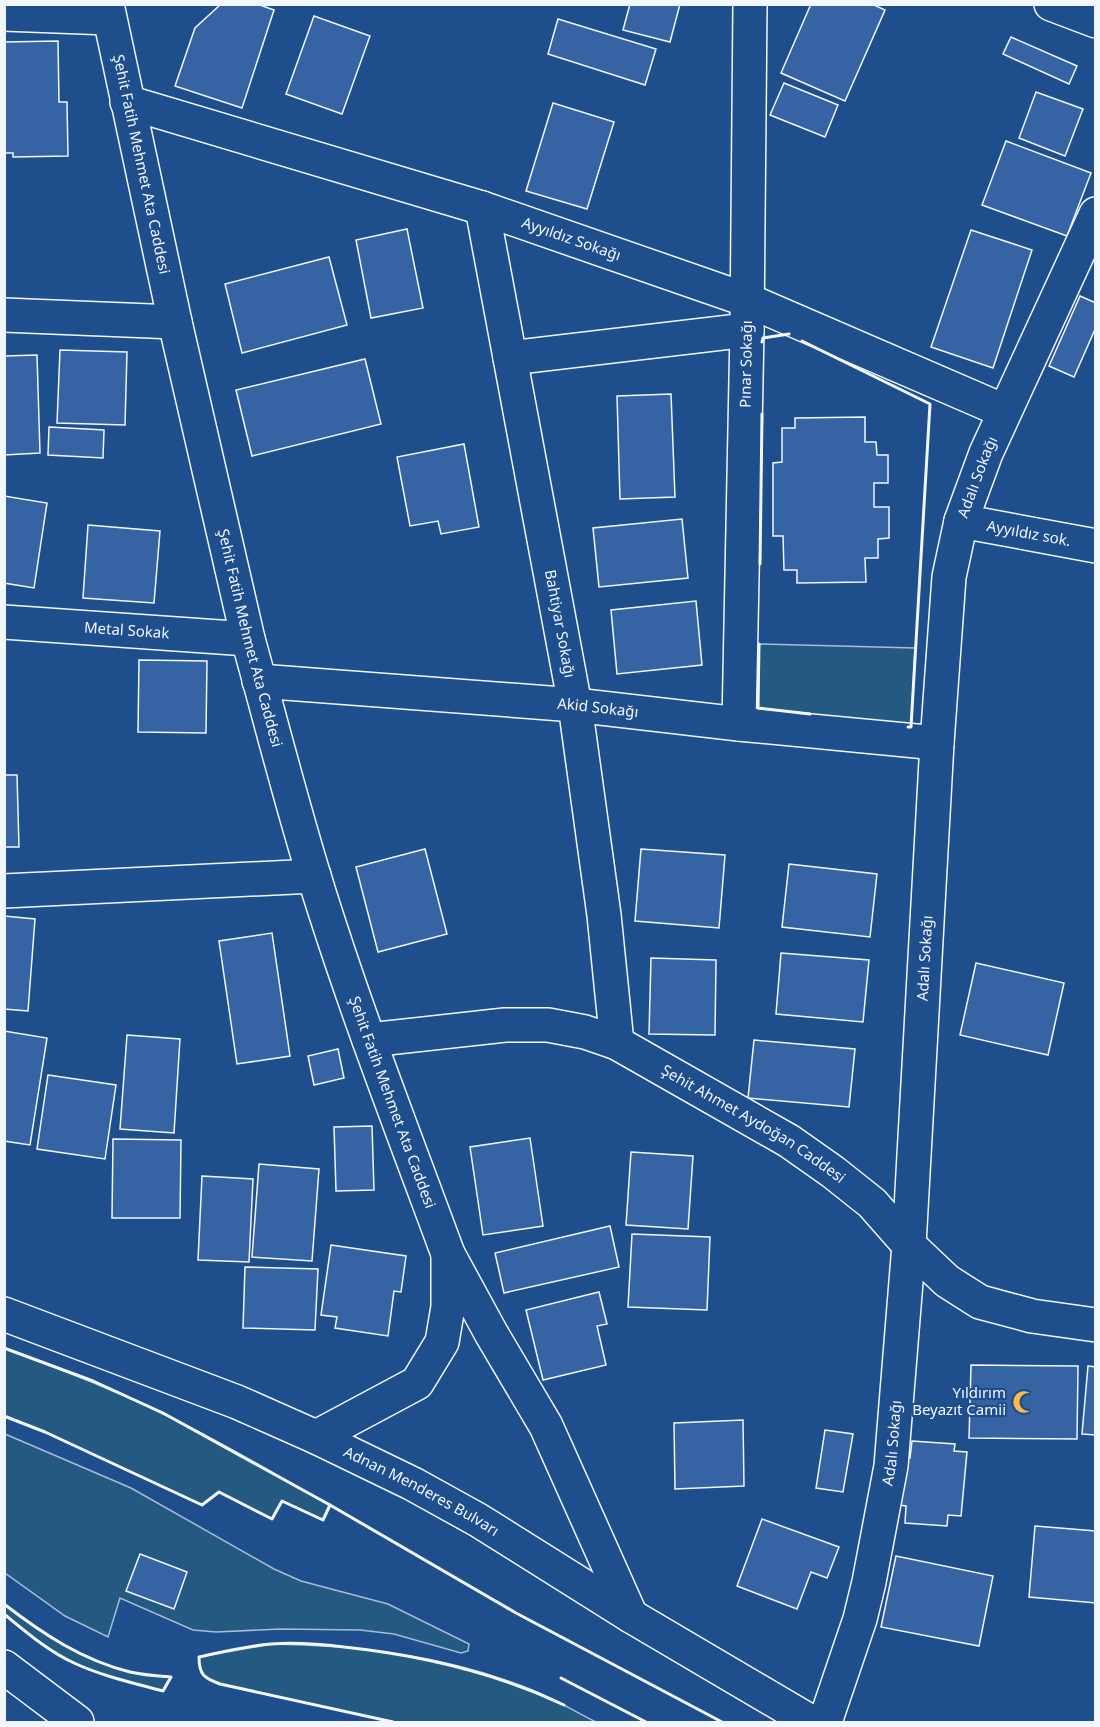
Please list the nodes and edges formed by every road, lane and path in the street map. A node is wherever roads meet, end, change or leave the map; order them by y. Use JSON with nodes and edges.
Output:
{"nodes":[{"id":1,"x":750,"y":4,"type":"edge"},
{"id":2,"x":1051,"y":4,"type":"edge"},
{"id":3,"x":108,"y":11,"type":"edge"},
{"id":4,"x":4,"y":14,"type":"edge"},
{"id":5,"x":1095,"y":21,"type":"edge"},
{"id":6,"x":127,"y":102,"type":"junction"},
{"id":7,"x":482,"y":208,"type":"junction"},
{"id":8,"x":1095,"y":214,"type":"edge"},
{"id":9,"x":4,"y":315,"type":"edge"},
{"id":10,"x":747,"y":315,"type":"junction"},
{"id":11,"x":175,"y":322,"type":"junction"},
{"id":12,"x":510,"y":358,"type":"junction"},
{"id":13,"x":1004,"y":411,"type":"junction"},
{"id":14,"x":961,"y":521,"type":"junction"},
{"id":15,"x":1095,"y":546,"type":"edge"},
{"id":16,"x":4,"y":622,"type":"edge"},
{"id":17,"x":248,"y":639,"type":"junction"},
{"id":18,"x":259,"y":681,"type":"junction"},
{"id":19,"x":574,"y":705,"type":"junction"},
{"id":20,"x":739,"y":724,"type":"junction"},
{"id":21,"x":937,"y":743,"type":"junction"},
{"id":22,"x":314,"y":876,"type":"junction"},
{"id":23,"x":4,"y":891,"type":"edge"},
{"id":24,"x":369,"y":1040,"type":"junction"},
{"id":25,"x":617,"y":1043,"type":"junction"},
{"id":26,"x":909,"y":1245,"type":"junction"},
{"id":27,"x":448,"y":1254,"type":"junction"},
{"id":28,"x":4,"y":1314,"type":"edge"},
{"id":29,"x":1095,"y":1325,"type":"edge"},
{"id":30,"x":316,"y":1437,"type":"junction"},
{"id":31,"x":631,"y":1616,"type":"junction"},
{"id":32,"x":4,"y":1667,"type":"edge"},
{"id":33,"x":77,"y":1722,"type":"edge"},
{"id":34,"x":811,"y":1722,"type":"edge"},
{"id":35,"x":825,"y":1722,"type":"edge"}],
"edges":[{"from":1,"to":10,"type":"street","name":"Pınar Sokağı"},
{"from":2,"to":5,"type":"street"},
{"from":3,"to":4,"type":"street"},
{"from":3,"to":6,"type":"street","name":"Şehit Fatih Mehmet Ata Caddesi"},
{"from":6,"to":7,"type":"street","name":"Ayyıldız Sokağı"},
{"from":6,"to":11,"type":"street","name":"Şehit Fatih Mehmet Ata Caddesi"},
{"from":7,"to":10,"type":"street","name":"Ayyıldız Sokağı"},
{"from":7,"to":12,"type":"street","name":"Bahtiyar Sokağı"},
{"from":8,"to":13,"type":"street","name":"Adalı Sokağı"},
{"from":9,"to":11,"type":"street"},
{"from":10,"to":12,"type":"street"},
{"from":10,"to":13,"type":"street","name":"Ayyıldız Sokağı"},
{"from":10,"to":20,"type":"street","name":"Pınar Sokağı"},
{"from":11,"to":17,"type":"street","name":"Şehit Fatih Mehmet Ata Caddesi"},
{"from":12,"to":19,"type":"street","name":"Bahtiyar Sokağı"},
{"from":13,"to":14,"type":"street","name":"Adalı Sokağı"},
{"from":14,"to":15,"type":"street","name":"Ayyıldız sok."},
{"from":14,"to":21,"type":"street","name":"Adalı Sokağı"},
{"from":16,"to":17,"type":"street","name":"Metal Sokak"},
{"from":17,"to":18,"type":"street","name":"Şehit Fatih Mehmet Ata Caddesi"},
{"from":18,"to":19,"type":"street","name":"Akid Sokağı"},
{"from":18,"to":22,"type":"street","name":"Şehit Fatih Mehmet Ata Caddesi"},
{"from":19,"to":20,"type":"street","name":"Akid Sokağı"},
{"from":19,"to":25,"type":"street","name":"Bahtiyar Sokağı"},
{"from":20,"to":21,"type":"street","name":"Akid Sokağı"},
{"from":21,"to":26,"type":"street","name":"Adalı Sokağı"},
{"from":22,"to":23,"type":"street"},
{"from":22,"to":24,"type":"street","name":"Şehit Fatih Mehmet Ata Caddesi"},
{"from":24,"to":25,"type":"street","name":"Şehit Ahmet Aydoğan Caddesi"},
{"from":24,"to":27,"type":"street","name":"Şehit Fatih Mehmet Ata Caddesi"},
{"from":25,"to":26,"type":"street","name":"Şehit Ahmet Aydoğan Caddesi"},
{"from":26,"to":29,"type":"street","name":"Şehit Ahmet Aydoğan Caddesi"},
{"from":26,"to":35,"type":"street","name":"Adalı Sokağı"},
{"from":27,"to":30,"type":"street","name":"Şehit Fatih Mehmet Ata Caddesi"},
{"from":27,"to":31,"type":"street","name":"Şehit Fatih Mehmet Ata Caddesi"},
{"from":28,"to":30,"type":"street","name":"Adnan Menderes Bulvarı"},
{"from":30,"to":31,"type":"street","name":"Adnan Menderes Bulvarı"},
{"from":31,"to":34,"type":"street","name":"Adnan Menderes Bulvarı"},
{"from":32,"to":33,"type":"street"}]}
